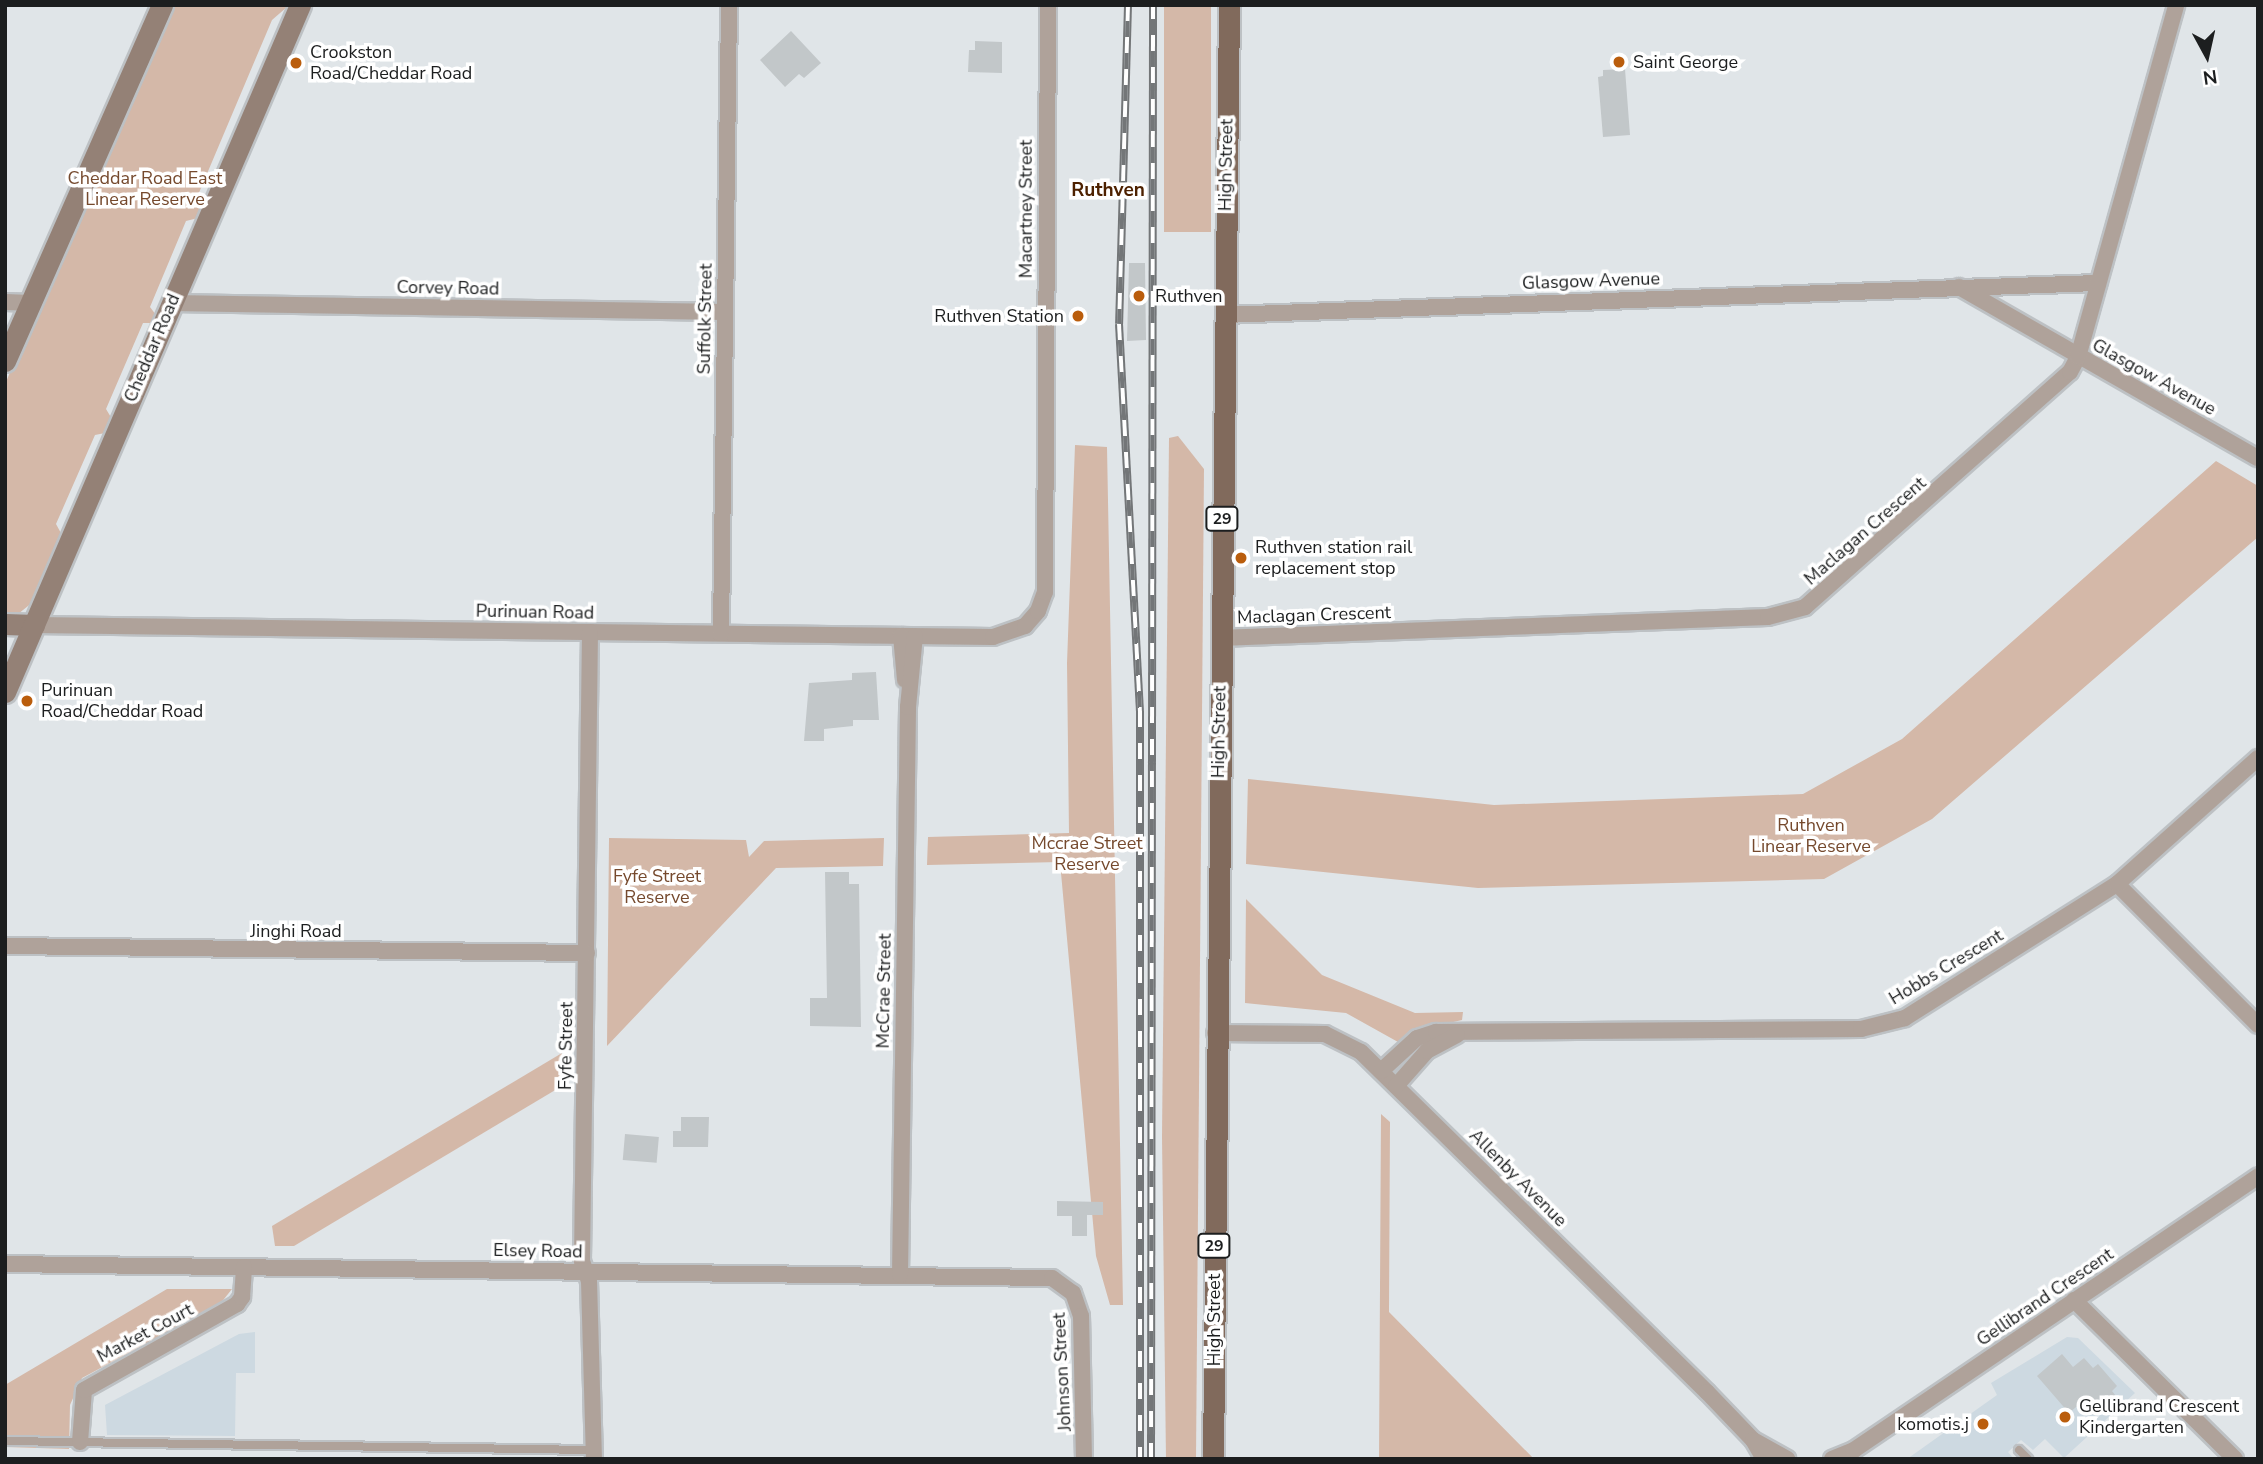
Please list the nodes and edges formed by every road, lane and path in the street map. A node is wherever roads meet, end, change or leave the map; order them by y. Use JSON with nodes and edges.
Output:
{"nodes":[{"id":1,"x":162,"y":5,"type":"edge"},
{"id":2,"x":300,"y":5,"type":"edge"},
{"id":3,"x":729,"y":5,"type":"edge"},
{"id":4,"x":1048,"y":5,"type":"edge"},
{"id":5,"x":1228,"y":5,"type":"edge"},
{"id":6,"x":2176,"y":5,"type":"edge"},
{"id":7,"x":2098,"y":283,"type":"junction"},
{"id":8,"x":1959,"y":286,"type":"junction"},
{"id":9,"x":5,"y":302,"type":"edge"},
{"id":10,"x":30,"y":303,"type":"junction"},
{"id":11,"x":172,"y":303,"type":"junction"},
{"id":12,"x":724,"y":312,"type":"junction"},
{"id":13,"x":1224,"y":314,"type":"junction"},
{"id":14,"x":2078,"y":357,"type":"junction"},
{"id":15,"x":5,"y":361,"type":"edge"},
{"id":16,"x":2258,"y":458,"type":"edge"},
{"id":17,"x":1032,"y":620,"type":"joint"},
{"id":18,"x":5,"y":624,"type":"edge"},
{"id":19,"x":34,"y":625,"type":"junction"},
{"id":20,"x":590,"y":632,"type":"junction"},
{"id":21,"x":721,"y":633,"type":"junction"},
{"id":22,"x":908,"y":636,"type":"junction"},
{"id":23,"x":1220,"y":638,"type":"junction"},
{"id":24,"x":5,"y":692,"type":"edge"},
{"id":25,"x":2258,"y":758,"type":"edge"},
{"id":26,"x":2117,"y":884,"type":"junction"},
{"id":27,"x":5,"y":946,"type":"edge"},
{"id":28,"x":587,"y":953,"type":"junction"},
{"id":29,"x":2258,"y":1025,"type":"edge"},
{"id":30,"x":1215,"y":1033,"type":"junction"},
{"id":31,"x":1463,"y":1033,"type":"junction"},
{"id":32,"x":1381,"y":1071,"type":"junction"},
{"id":33,"x":1396,"y":1086,"type":"junction"},
{"id":34,"x":2258,"y":1176,"type":"edge"},
{"id":35,"x":5,"y":1264,"type":"edge"},
{"id":36,"x":244,"y":1267,"type":"junction"},
{"id":37,"x":586,"y":1271,"type":"junction"},
{"id":38,"x":900,"y":1275,"type":"junction"},
{"id":39,"x":1067,"y":1286,"type":"joint"},
{"id":40,"x":2074,"y":1300,"type":"junction"},
{"id":41,"x":1753,"y":1440,"type":"junction"},
{"id":42,"x":5,"y":1441,"type":"edge"},
{"id":43,"x":79,"y":1442,"type":"junction"},
{"id":44,"x":2019,"y":1450,"type":"dead end"},
{"id":45,"x":592,"y":1454,"type":"edge"},
{"id":46,"x":1850,"y":1455,"type":"edge"},
{"id":47,"x":1084,"y":1459,"type":"edge"},
{"id":48,"x":1213,"y":1459,"type":"edge"},
{"id":49,"x":1764,"y":1459,"type":"edge"},
{"id":50,"x":1787,"y":1459,"type":"edge"},
{"id":51,"x":1832,"y":1459,"type":"edge"},
{"id":52,"x":2028,"y":1459,"type":"edge"},
{"id":53,"x":2235,"y":1459,"type":"edge"}],
"edges":[{"from":1,"to":10,"type":"main road"},
{"from":2,"to":11,"type":"main road","name":"Cheddar Road"},
{"from":3,"to":12,"type":"street","name":"Suffolk Street"},
{"from":4,"to":17,"type":"street","name":"Macartney Street"},
{"from":5,"to":13,"type":"main road","name":"High Street","number":"29"},
{"from":6,"to":7,"type":"street","name":"Maclagan Crescent"},
{"from":7,"to":8,"type":"street","name":"Glasgow Avenue"},
{"from":7,"to":14,"type":"street","name":"Maclagan Crescent"},
{"from":8,"to":13,"type":"street","name":"Glasgow Avenue"},
{"from":8,"to":14,"type":"street","name":"Glasgow Avenue"},
{"from":9,"to":10,"type":"street"},
{"from":10,"to":15,"type":"main road"},
{"from":11,"to":12,"type":"street","name":"Corvey Road"},
{"from":11,"to":19,"type":"main road","name":"Cheddar Road"},
{"from":12,"to":21,"type":"street","name":"Suffolk Street"},
{"from":13,"to":23,"type":"main road","name":"High Street","number":"29"},
{"from":14,"to":16,"type":"street","name":"Glasgow Avenue"},
{"from":14,"to":23,"type":"street","name":"Maclagan Crescent"},
{"from":17,"to":22,"type":"street","name":"Purinuan Road"},
{"from":18,"to":19,"type":"main road"},
{"from":19,"to":20,"type":"street","name":"Purinuan Road"},
{"from":19,"to":24,"type":"main road","name":"Cheddar Road"},
{"from":20,"to":21,"type":"street","name":"Purinuan Road"},
{"from":20,"to":28,"type":"street","name":"Fyfe Street"},
{"from":21,"to":22,"type":"street","name":"Purinuan Road"},
{"from":22,"to":38,"type":"street","name":"McCrae Street"},
{"from":23,"to":30,"type":"main road","name":"High Street","number":"29"},
{"from":25,"to":26,"type":"street","name":"Hobbs Crescent"},
{"from":26,"to":29,"type":"street"},
{"from":26,"to":31,"type":"street","name":"Hobbs Crescent"},
{"from":27,"to":28,"type":"street","name":"Jinghi Road"},
{"from":28,"to":37,"type":"street","name":"Fyfe Street"},
{"from":30,"to":32,"type":"street","name":"Allenby Avenue"},
{"from":30,"to":48,"type":"main road","name":"High Street","number":"29"},
{"from":31,"to":32,"type":"street","name":"Hobbs Crescent"},
{"from":31,"to":33,"type":"street","name":"Hobbs Crescent"},
{"from":32,"to":33,"type":"street","name":"Allenby Avenue"},
{"from":33,"to":41,"type":"street","name":"Allenby Avenue"},
{"from":34,"to":40,"type":"street","name":"Gellibrand Crescent"},
{"from":35,"to":36,"type":"street","name":"Elsey Road"},
{"from":36,"to":37,"type":"street","name":"Elsey Road"},
{"from":36,"to":43,"type":"street","name":"Market Court"},
{"from":37,"to":38,"type":"street","name":"Elsey Road"},
{"from":37,"to":45,"type":"street","name":"Fyfe Street"},
{"from":38,"to":39,"type":"street","name":"Elsey Road"},
{"from":39,"to":47,"type":"street","name":"Johnson Street"},
{"from":40,"to":46,"type":"street","name":"Gellibrand Crescent"},
{"from":40,"to":53,"type":"street"},
{"from":41,"to":49,"type":"street","name":"Allenby Avenue"},
{"from":41,"to":50,"type":"street","name":"Allenby Avenue"},
{"from":42,"to":43,"type":"lane"},
{"from":43,"to":45,"type":"lane"},
{"from":44,"to":52,"type":"lane"},
{"from":46,"to":51,"type":"street","name":"Gellibrand Crescent"}]}
